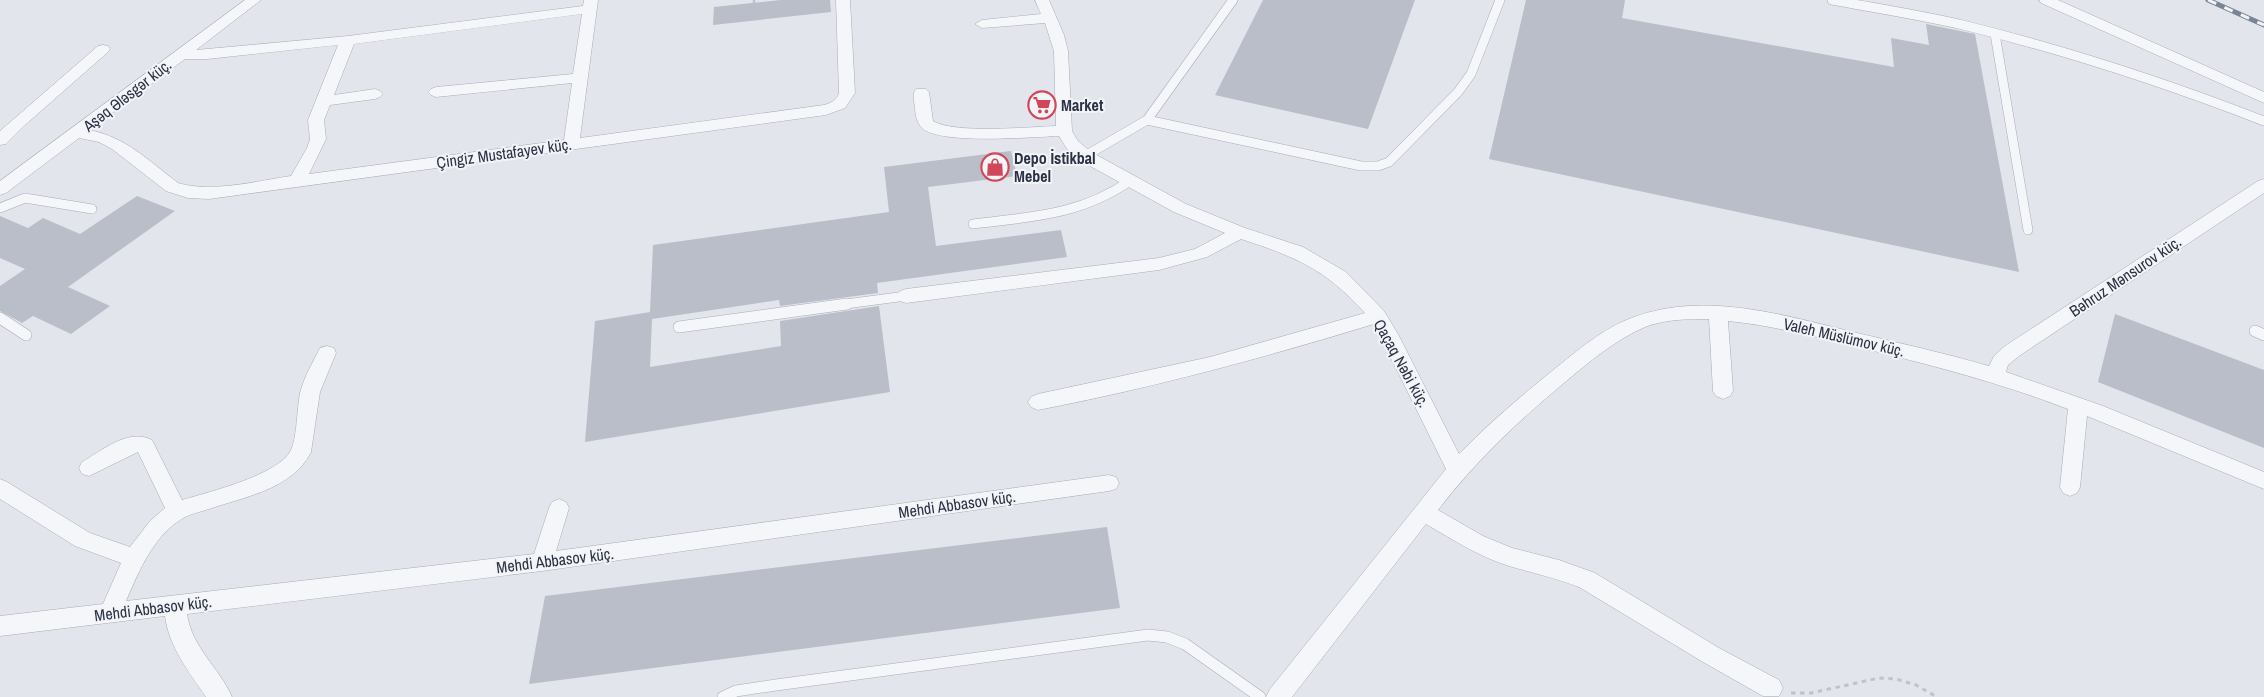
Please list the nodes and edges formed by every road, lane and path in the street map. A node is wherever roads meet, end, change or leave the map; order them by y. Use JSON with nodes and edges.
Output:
{"nodes":[{"id":1,"x":254,"y":0,"type":"edge"},
{"id":2,"x":843,"y":0,"type":"edge"},
{"id":3,"x":1042,"y":0,"type":"edge"},
{"id":4,"x":1233,"y":0,"type":"edge"},
{"id":5,"x":1500,"y":0,"type":"edge"},
{"id":6,"x":1832,"y":0,"type":"edge"},
{"id":7,"x":2046,"y":0,"type":"edge"},
{"id":8,"x":590,"y":4,"type":"edge"},
{"id":9,"x":1049,"y":18,"type":"junction"},
{"id":10,"x":982,"y":24,"type":"dead end"},
{"id":11,"x":1995,"y":34,"type":"junction"},
{"id":12,"x":348,"y":40,"type":"junction"},
{"id":13,"x":102,"y":50,"type":"dead end"},
{"id":14,"x":181,"y":54,"type":"junction"},
{"id":15,"x":580,"y":78,"type":"junction"},
{"id":16,"x":436,"y":92,"type":"dead end"},
{"id":17,"x":921,"y":92,"type":"dead end"},
{"id":18,"x":375,"y":94,"type":"dead end"},
{"id":19,"x":2264,"y":98,"type":"edge"},
{"id":20,"x":324,"y":101,"type":"junction"},
{"id":21,"x":1147,"y":120,"type":"junction"},
{"id":22,"x":2264,"y":121,"type":"edge"},
{"id":23,"x":1064,"y":131,"type":"junction"},
{"id":24,"x":78,"y":133,"type":"junction"},
{"id":25,"x":0,"y":140,"type":"edge"},
{"id":26,"x":571,"y":144,"type":"junction"},
{"id":27,"x":1085,"y":156,"type":"junction"},
{"id":28,"x":1131,"y":180,"type":"junction"},
{"id":29,"x":298,"y":181,"type":"junction"},
{"id":30,"x":2264,"y":185,"type":"edge"},
{"id":31,"x":0,"y":189,"type":"edge"},
{"id":32,"x":0,"y":208,"type":"edge"},
{"id":33,"x":92,"y":209,"type":"dead end"},
{"id":34,"x":973,"y":224,"type":"dead end"},
{"id":35,"x":2028,"y":230,"type":"dead end"},
{"id":36,"x":1239,"y":232,"type":"junction"},
{"id":37,"x":906,"y":296,"type":"joint"},
{"id":38,"x":1718,"y":313,"type":"junction"},
{"id":39,"x":1378,"y":316,"type":"junction"},
{"id":40,"x":0,"y":318,"type":"edge"},
{"id":41,"x":679,"y":327,"type":"dead end"},
{"id":42,"x":26,"y":335,"type":"dead end"},
{"id":43,"x":327,"y":353,"type":"dead end"},
{"id":44,"x":1994,"y":376,"type":"junction"},
{"id":45,"x":1723,"y":391,"type":"dead end"},
{"id":46,"x":1038,"y":402,"type":"dead end"},
{"id":47,"x":2078,"y":406,"type":"junction"},
{"id":48,"x":89,"y":468,"type":"dead end"},
{"id":49,"x":1457,"y":470,"type":"junction"},
{"id":50,"x":2264,"y":481,"type":"edge"},
{"id":51,"x":1109,"y":483,"type":"dead end"},
{"id":52,"x":2070,"y":487,"type":"dead end"},
{"id":53,"x":0,"y":488,"type":"edge"},
{"id":54,"x":560,"y":508,"type":"dead end"},
{"id":55,"x":177,"y":511,"type":"junction"},
{"id":56,"x":1425,"y":513,"type":"junction"},
{"id":57,"x":134,"y":558,"type":"junction"},
{"id":58,"x":542,"y":562,"type":"junction"},
{"id":59,"x":174,"y":605,"type":"junction"},
{"id":60,"x":110,"y":613,"type":"junction"},
{"id":61,"x":0,"y":626,"type":"edge"},
{"id":62,"x":1771,"y":688,"type":"joint"},
{"id":63,"x":220,"y":697,"type":"edge"},
{"id":64,"x":723,"y":697,"type":"edge"},
{"id":65,"x":1260,"y":697,"type":"edge"},
{"id":66,"x":1278,"y":697,"type":"edge"},
{"id":67,"x":1937,"y":697,"type":"edge"}],
"edges":[{"from":1,"to":14,"type":"street","name":"Aşəq Ələsgər küç."},
{"from":2,"to":26,"type":"street","name":"Çingiz Mustafayev küç."},
{"from":3,"to":9,"type":"street"},
{"from":4,"to":21,"type":"lane"},
{"from":5,"to":21,"type":"lane"},
{"from":6,"to":11,"type":"lane"},
{"from":7,"to":19,"type":"street"},
{"from":8,"to":12,"type":"street"},
{"from":8,"to":15,"type":"street"},
{"from":9,"to":10,"type":"street"},
{"from":9,"to":23,"type":"street"},
{"from":11,"to":22,"type":"lane"},
{"from":11,"to":35,"type":"lane"},
{"from":12,"to":14,"type":"street"},
{"from":12,"to":20,"type":"street"},
{"from":13,"to":25,"type":"street"},
{"from":14,"to":24,"type":"street","name":"Aşəq Ələsgər küç."},
{"from":15,"to":16,"type":"street"},
{"from":15,"to":26,"type":"street"},
{"from":17,"to":23,"type":"street"},
{"from":18,"to":20,"type":"street"},
{"from":20,"to":29,"type":"street"},
{"from":21,"to":27,"type":"lane"},
{"from":23,"to":27,"type":"street","name":"Qaçaq Nəbi küç."},
{"from":24,"to":29,"type":"street","name":"Çingiz Mustafayev küç."},
{"from":24,"to":31,"type":"street","name":"Aşəq Ələsgər küç."},
{"from":26,"to":29,"type":"street","name":"Çingiz Mustafayev küç."},
{"from":27,"to":28,"type":"street","name":"Qaçaq Nəbi küç."},
{"from":28,"to":34,"type":"lane"},
{"from":28,"to":36,"type":"street","name":"Qaçaq Nəbi küç."},
{"from":30,"to":44,"type":"street","name":"Bəhruz Mənsurov küç."},
{"from":32,"to":33,"type":"lane"},
{"from":36,"to":37,"type":"street"},
{"from":36,"to":39,"type":"street","name":"Qaçaq Nəbi küç."},
{"from":37,"to":41,"type":"lane"},
{"from":38,"to":44,"type":"street","name":"Valeh Müslümov küç."},
{"from":38,"to":45,"type":"street"},
{"from":38,"to":49,"type":"street","name":"Valeh Müslümov küç."},
{"from":39,"to":46,"type":"street"},
{"from":39,"to":49,"type":"street","name":"Qaçaq Nəbi küç."},
{"from":40,"to":42,"type":"lane"},
{"from":43,"to":55,"type":"street"},
{"from":44,"to":47,"type":"street","name":"Valeh Müslümov küç."},
{"from":47,"to":50,"type":"street","name":"Valeh Müslümov küç."},
{"from":47,"to":52,"type":"street"},
{"from":48,"to":55,"type":"street"},
{"from":49,"to":56,"type":"street"},
{"from":51,"to":58,"type":"street","name":"Mehdi Abbasov küç."},
{"from":53,"to":57,"type":"street"},
{"from":54,"to":58,"type":"street"},
{"from":55,"to":57,"type":"street"},
{"from":56,"to":62,"type":"street"},
{"from":56,"to":66,"type":"street"},
{"from":57,"to":60,"type":"street"},
{"from":58,"to":59,"type":"street","name":"Mehdi Abbasov küç."},
{"from":59,"to":60,"type":"street","name":"Mehdi Abbasov küç."},
{"from":59,"to":63,"type":"street"},
{"from":60,"to":61,"type":"street","name":"Mehdi Abbasov küç."},
{"from":62,"to":67,"type":"path"},
{"from":64,"to":65,"type":"lane"}]}
